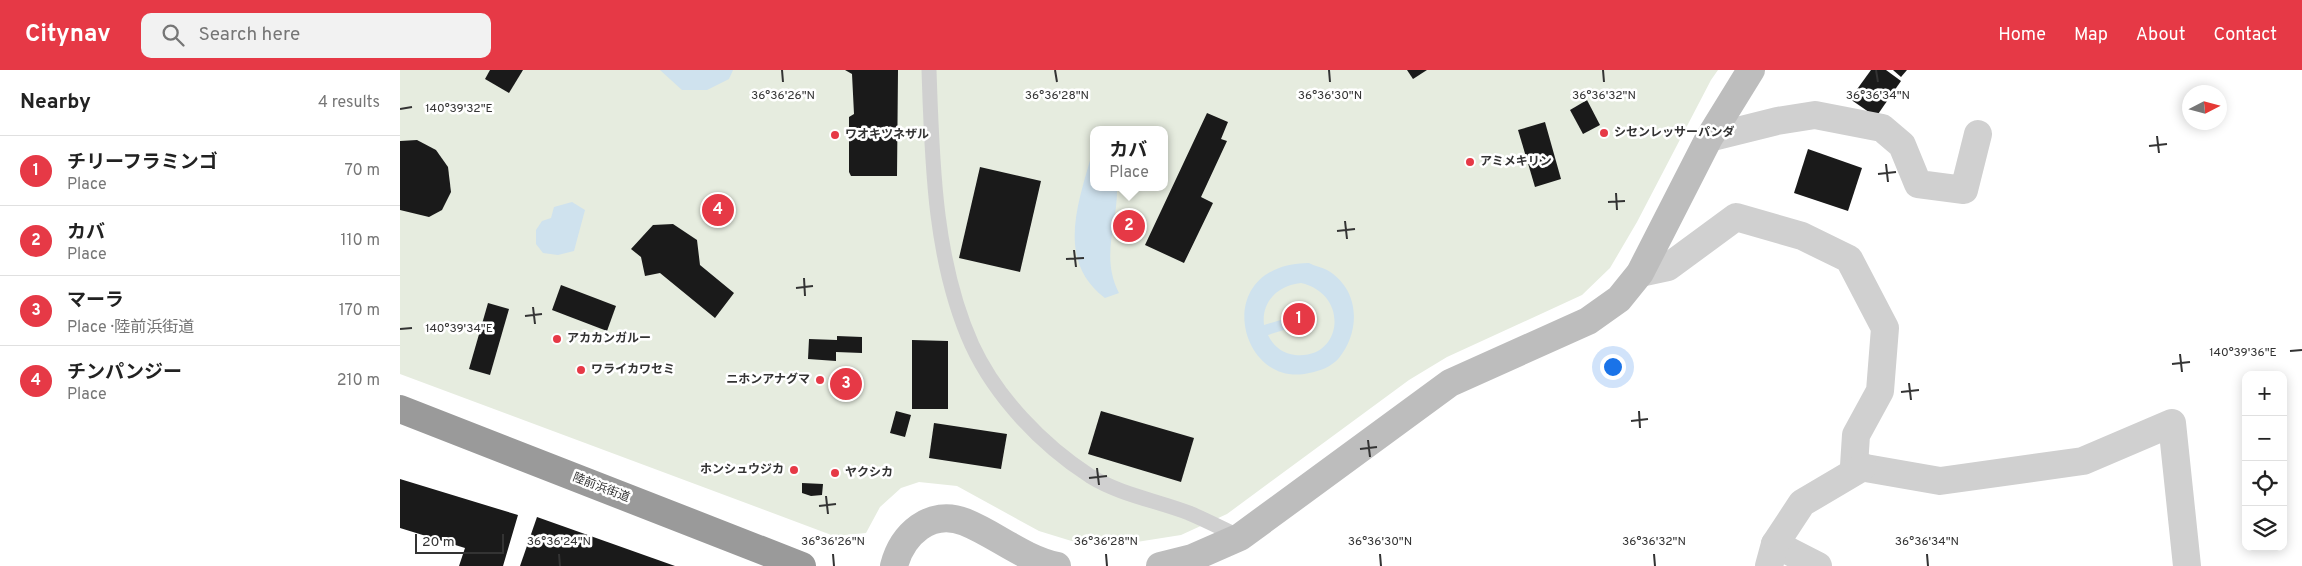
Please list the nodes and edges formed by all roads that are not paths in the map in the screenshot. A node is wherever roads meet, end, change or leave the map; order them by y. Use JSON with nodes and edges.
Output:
{"nodes":[{"id":1,"x":929,"y":70,"type":"edge"},
{"id":2,"x":1751,"y":70,"type":"edge"},
{"id":3,"x":1978,"y":134,"type":"dead end"},
{"id":4,"x":1709,"y":138,"type":"junction"},
{"id":5,"x":1640,"y":273,"type":"junction"},
{"id":6,"x":400,"y":409,"type":"edge"},
{"id":7,"x":1863,"y":467,"type":"junction"},
{"id":8,"x":1240,"y":537,"type":"junction"},
{"id":9,"x":1772,"y":555,"type":"edge"},
{"id":10,"x":802,"y":566,"type":"edge"},
{"id":11,"x":894,"y":566,"type":"edge"},
{"id":12,"x":1058,"y":566,"type":"edge"},
{"id":13,"x":1160,"y":566,"type":"edge"},
{"id":14,"x":1818,"y":566,"type":"edge"},
{"id":15,"x":2187,"y":566,"type":"edge"}],
"edges":[{"from":1,"to":8,"type":"lane"},
{"from":2,"to":4,"type":"street"},
{"from":3,"to":4,"type":"street"},
{"from":4,"to":5,"type":"street"},
{"from":5,"to":7,"type":"street"},
{"from":5,"to":8,"type":"street"},
{"from":6,"to":10,"type":"highway","name":"陸前浜街道"},
{"from":7,"to":9,"type":"street"},
{"from":7,"to":15,"type":"street"},
{"from":8,"to":13,"type":"street"},
{"from":9,"to":14,"type":"street"},
{"from":11,"to":12,"type":"street"}]}
